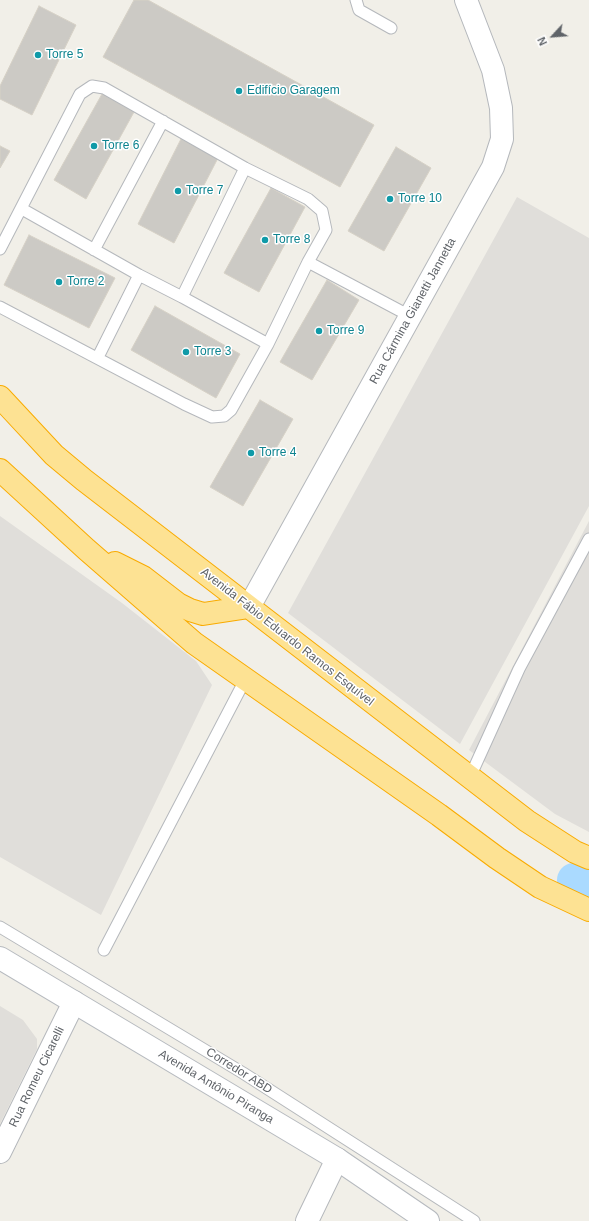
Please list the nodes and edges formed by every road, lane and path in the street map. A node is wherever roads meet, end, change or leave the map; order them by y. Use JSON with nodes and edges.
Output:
{"nodes":[{"id":1,"x":356,"y":0,"type":"edge"},
{"id":2,"x":466,"y":0,"type":"edge"},
{"id":3,"x":391,"y":28,"type":"dead end"},
{"id":4,"x":163,"y":121,"type":"junction"},
{"id":5,"x":245,"y":168,"type":"junction"},
{"id":6,"x":22,"y":209,"type":"junction"},
{"id":7,"x":0,"y":249,"type":"edge"},
{"id":8,"x":94,"y":250,"type":"junction"},
{"id":9,"x":308,"y":262,"type":"junction"},
{"id":10,"x":139,"y":275,"type":"junction"},
{"id":11,"x":182,"y":298,"type":"junction"},
{"id":12,"x":0,"y":307,"type":"edge"},
{"id":13,"x":410,"y":316,"type":"junction"},
{"id":14,"x":268,"y":344,"type":"junction"},
{"id":15,"x":98,"y":357,"type":"junction"},
{"id":16,"x":0,"y":397,"type":"edge"},
{"id":17,"x":0,"y":470,"type":"edge"},
{"id":18,"x":589,"y":539,"type":"edge"},
{"id":19,"x":86,"y":549,"type":"junction"},
{"id":20,"x":249,"y":607,"type":"junction"},
{"id":21,"x":244,"y":680,"type":"junction"},
{"id":22,"x":470,"y":777,"type":"junction"},
{"id":23,"x":589,"y":858,"type":"edge"},
{"id":24,"x":589,"y":910,"type":"edge"},
{"id":25,"x":0,"y":926,"type":"edge"},
{"id":26,"x":104,"y":950,"type":"dead end"},
{"id":27,"x":0,"y":958,"type":"edge"},
{"id":28,"x":74,"y":1002,"type":"junction"},
{"id":29,"x":0,"y":1152,"type":"edge"},
{"id":30,"x":337,"y":1159,"type":"junction"},
{"id":31,"x":307,"y":1221,"type":"edge"},
{"id":32,"x":428,"y":1221,"type":"edge"},
{"id":33,"x":474,"y":1221,"type":"edge"}],
"edges":[{"from":1,"to":3,"type":"lane"},
{"from":2,"to":13,"type":"street","name":"Rua Cármina Gianetti Jannetta"},
{"from":4,"to":5,"type":"lane"},
{"from":4,"to":6,"type":"lane"},
{"from":4,"to":8,"type":"lane"},
{"from":5,"to":9,"type":"lane"},
{"from":5,"to":11,"type":"lane"},
{"from":6,"to":7,"type":"lane"},
{"from":6,"to":8,"type":"lane"},
{"from":8,"to":10,"type":"lane"},
{"from":9,"to":13,"type":"lane"},
{"from":9,"to":14,"type":"lane"},
{"from":10,"to":11,"type":"lane"},
{"from":10,"to":15,"type":"lane"},
{"from":11,"to":14,"type":"lane"},
{"from":12,"to":15,"type":"lane"},
{"from":13,"to":20,"type":"street","name":"Rua Cármina Gianetti Jannetta"},
{"from":14,"to":15,"type":"lane"},
{"from":16,"to":20,"type":"highway","name":"Avenida Fábio Eduardo Ramos Esquível"},
{"from":17,"to":19,"type":"highway"},
{"from":18,"to":22,"type":"lane"},
{"from":19,"to":20,"type":"highway"},
{"from":19,"to":21,"type":"highway"},
{"from":20,"to":22,"type":"highway","name":"Avenida Fábio Eduardo Ramos Esquível"},
{"from":21,"to":24,"type":"highway"},
{"from":21,"to":26,"type":"lane"},
{"from":22,"to":23,"type":"highway","name":"Avenida Fábio Eduardo Ramos Esquível"},
{"from":25,"to":33,"type":"lane","name":"Corredor ABD"},
{"from":27,"to":28,"type":"street","name":"Avenida Antônio Piranga"},
{"from":28,"to":29,"type":"street","name":"Rua Romeu Cicarelli"},
{"from":28,"to":30,"type":"street","name":"Avenida Antônio Piranga"},
{"from":30,"to":31,"type":"street"},
{"from":30,"to":32,"type":"street","name":"Avenida Antônio Piranga"}]}
